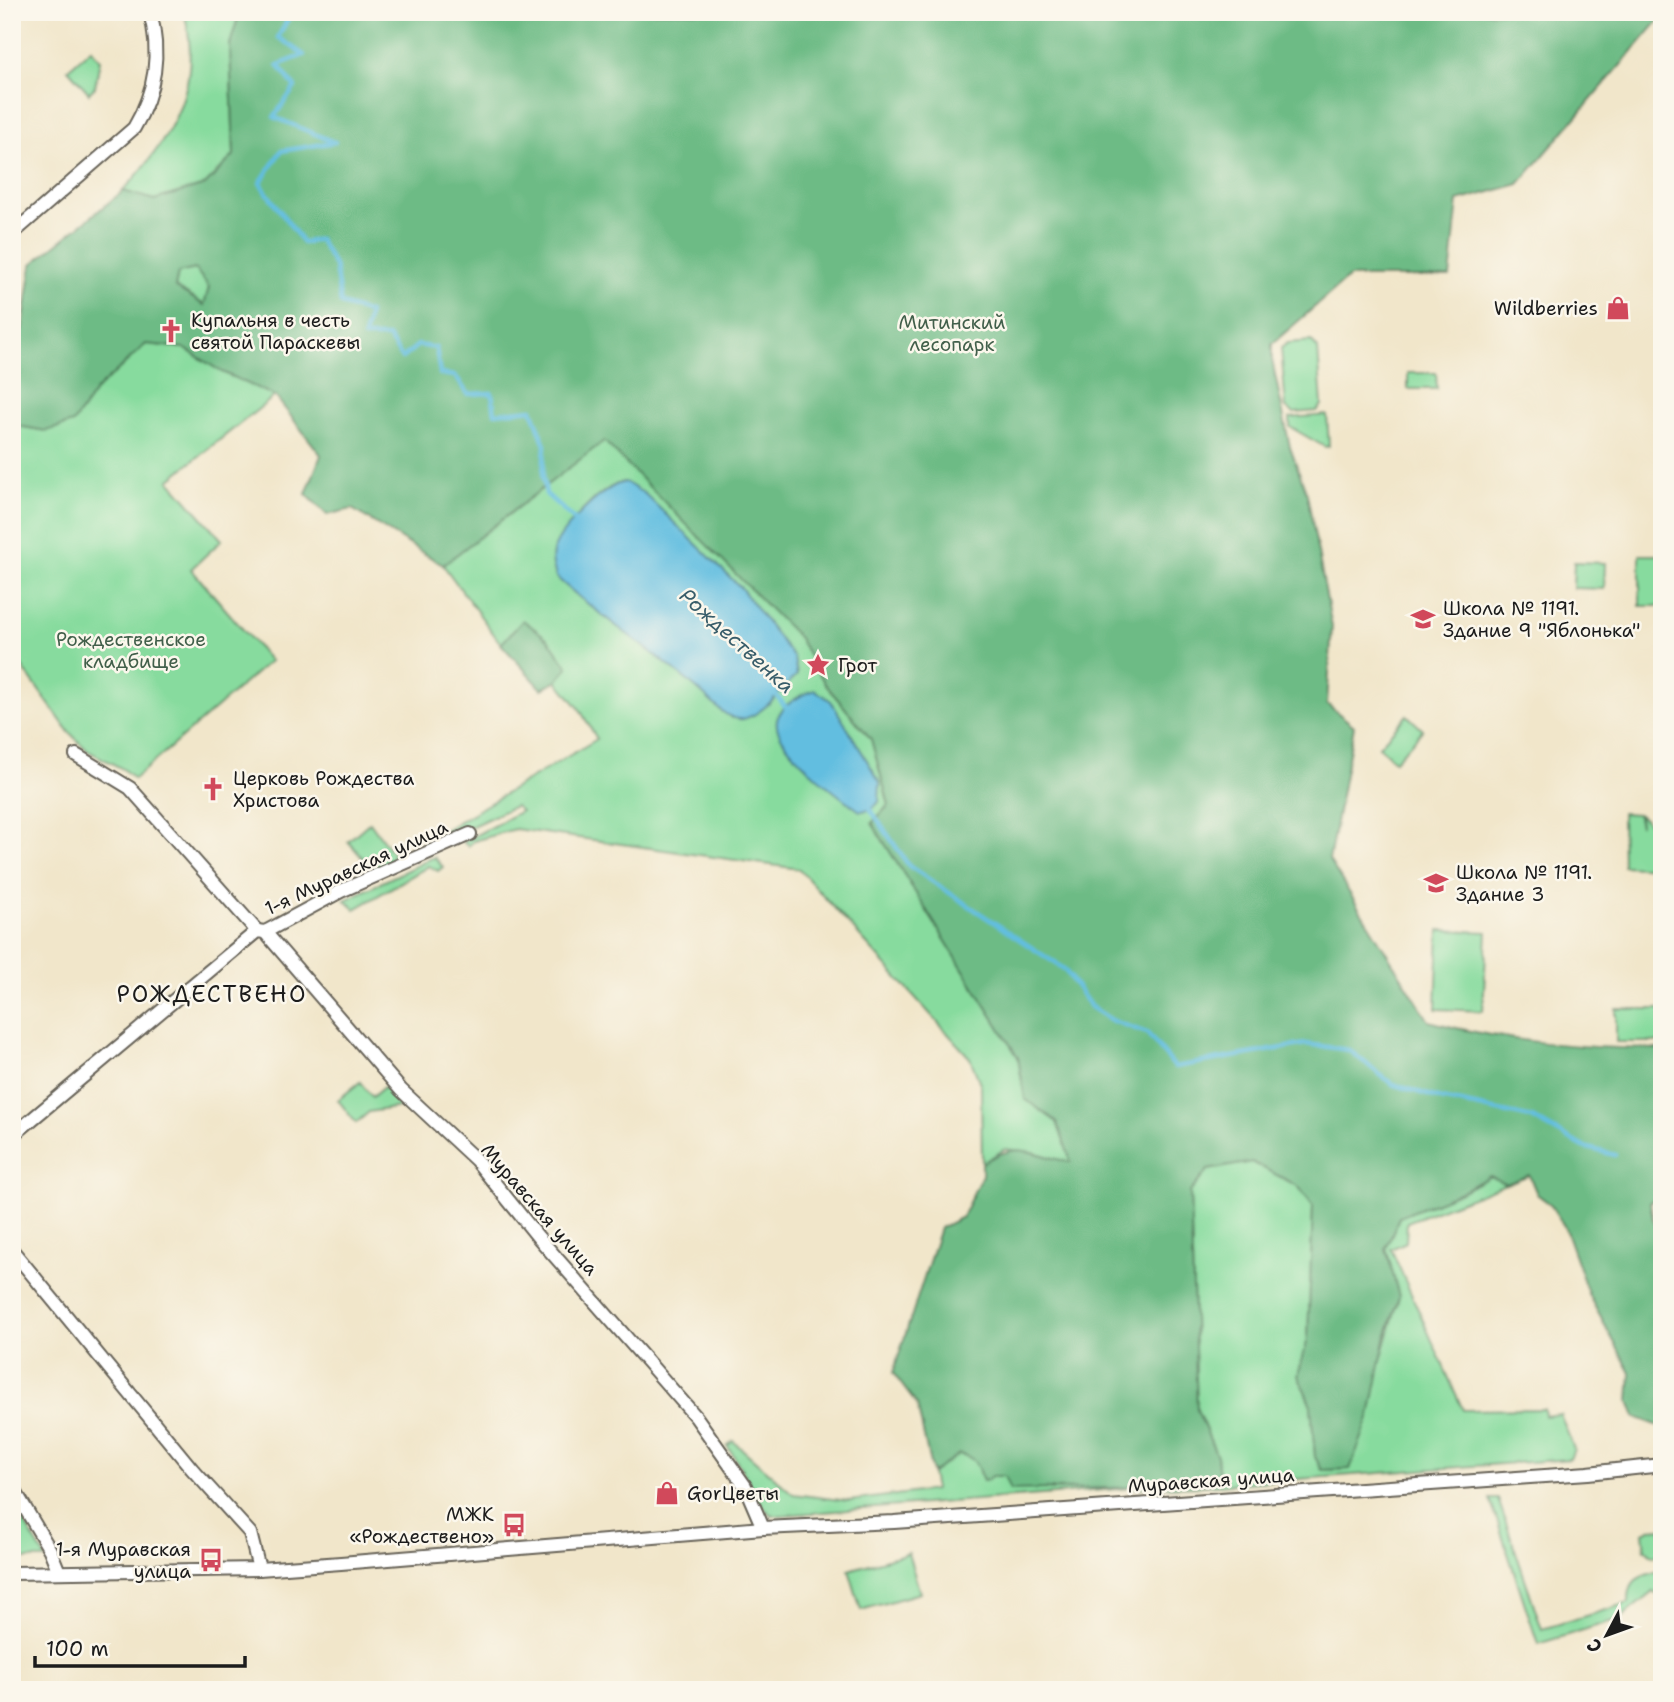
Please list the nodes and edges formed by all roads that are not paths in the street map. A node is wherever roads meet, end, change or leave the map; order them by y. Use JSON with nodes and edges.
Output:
{"nodes":[{"id":1,"x":150,"y":12,"type":"edge"},
{"id":2,"x":12,"y":234,"type":"edge"},
{"id":3,"x":76,"y":755,"type":"dead end"},
{"id":4,"x":470,"y":834,"type":"dead end"},
{"id":5,"x":261,"y":932,"type":"junction"},
{"id":6,"x":12,"y":1136,"type":"edge"},
{"id":7,"x":12,"y":1250,"type":"edge"},
{"id":8,"x":1662,"y":1465,"type":"edge"},
{"id":9,"x":12,"y":1486,"type":"edge"},
{"id":10,"x":763,"y":1528,"type":"junction"},
{"id":11,"x":259,"y":1569,"type":"junction"},
{"id":12,"x":59,"y":1572,"type":"junction"},
{"id":13,"x":12,"y":1573,"type":"edge"}],
"edges":[{"from":1,"to":2,"type":"street"},
{"from":3,"to":5,"type":"street","name":"1-я Муравская улица"},
{"from":4,"to":5,"type":"street","name":"1-я Муравская улица"},
{"from":5,"to":6,"type":"street","name":"1-я Муравская улица"},
{"from":5,"to":10,"type":"street","name":"Муравская улица"},
{"from":7,"to":11,"type":"street"},
{"from":8,"to":10,"type":"street","name":"Муравская улица"},
{"from":9,"to":12,"type":"street"},
{"from":10,"to":11,"type":"street","name":"Муравская улица"},
{"from":11,"to":12,"type":"street","name":"Муравская улица"},
{"from":12,"to":13,"type":"street","name":"Муравская улица"}]}
